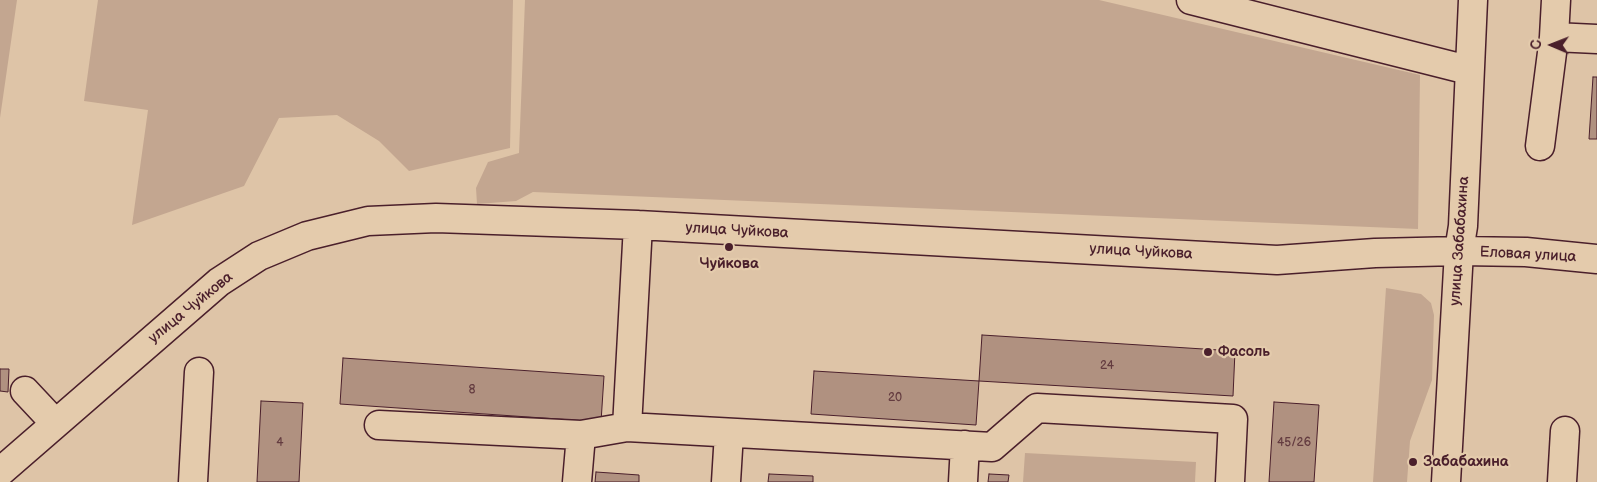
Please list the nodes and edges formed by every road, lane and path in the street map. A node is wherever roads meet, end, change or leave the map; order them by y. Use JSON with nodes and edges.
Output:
{"nodes":[{"id":1,"x":1191,"y":0,"type":"edge"},
{"id":2,"x":1472,"y":0,"type":"edge"},
{"id":3,"x":1556,"y":0,"type":"edge"},
{"id":4,"x":1554,"y":36,"type":"junction"},
{"id":5,"x":1597,"y":39,"type":"edge"},
{"id":6,"x":1468,"y":70,"type":"junction"},
{"id":7,"x":1540,"y":146,"type":"dead end"},
{"id":8,"x":638,"y":225,"type":"junction"},
{"id":9,"x":1459,"y":251,"type":"junction"},
{"id":10,"x":1597,"y":259,"type":"edge"},
{"id":11,"x":199,"y":372,"type":"dead end"},
{"id":12,"x":25,"y":391,"type":"dead end"},
{"id":13,"x":64,"y":415,"type":"junction"},
{"id":14,"x":379,"y":425,"type":"dead end"},
{"id":15,"x":627,"y":427,"type":"junction"},
{"id":16,"x":1565,"y":431,"type":"dead end"},
{"id":17,"x":729,"y":433,"type":"junction"},
{"id":18,"x":580,"y":435,"type":"junction"},
{"id":19,"x":965,"y":446,"type":"junction"},
{"id":20,"x":0,"y":472,"type":"edge"},
{"id":21,"x":193,"y":482,"type":"edge"},
{"id":22,"x":577,"y":482,"type":"edge"},
{"id":23,"x":726,"y":482,"type":"edge"},
{"id":24,"x":964,"y":482,"type":"edge"},
{"id":25,"x":1230,"y":482,"type":"edge"},
{"id":26,"x":1446,"y":482,"type":"edge"},
{"id":27,"x":1562,"y":482,"type":"edge"}],
"edges":[{"from":1,"to":6,"type":"street"},
{"from":2,"to":6,"type":"street","name":"улица Забабахина"},
{"from":3,"to":4,"type":"street"},
{"from":4,"to":5,"type":"street"},
{"from":4,"to":7,"type":"street"},
{"from":6,"to":9,"type":"street","name":"улица Забабахина"},
{"from":8,"to":9,"type":"street","name":"улица Чуйкова"},
{"from":8,"to":13,"type":"street","name":"улица Чуйкова"},
{"from":8,"to":15,"type":"street"},
{"from":9,"to":10,"type":"street","name":"Еловая улица"},
{"from":9,"to":26,"type":"street","name":"улица Забабахина"},
{"from":11,"to":21,"type":"street"},
{"from":12,"to":13,"type":"street"},
{"from":13,"to":20,"type":"street","name":"улица Чуйкова"},
{"from":14,"to":18,"type":"street"},
{"from":15,"to":17,"type":"street"},
{"from":15,"to":18,"type":"street"},
{"from":16,"to":27,"type":"street"},
{"from":17,"to":19,"type":"street"},
{"from":17,"to":23,"type":"street"},
{"from":18,"to":22,"type":"street"},
{"from":19,"to":24,"type":"street"},
{"from":19,"to":25,"type":"street"}]}
